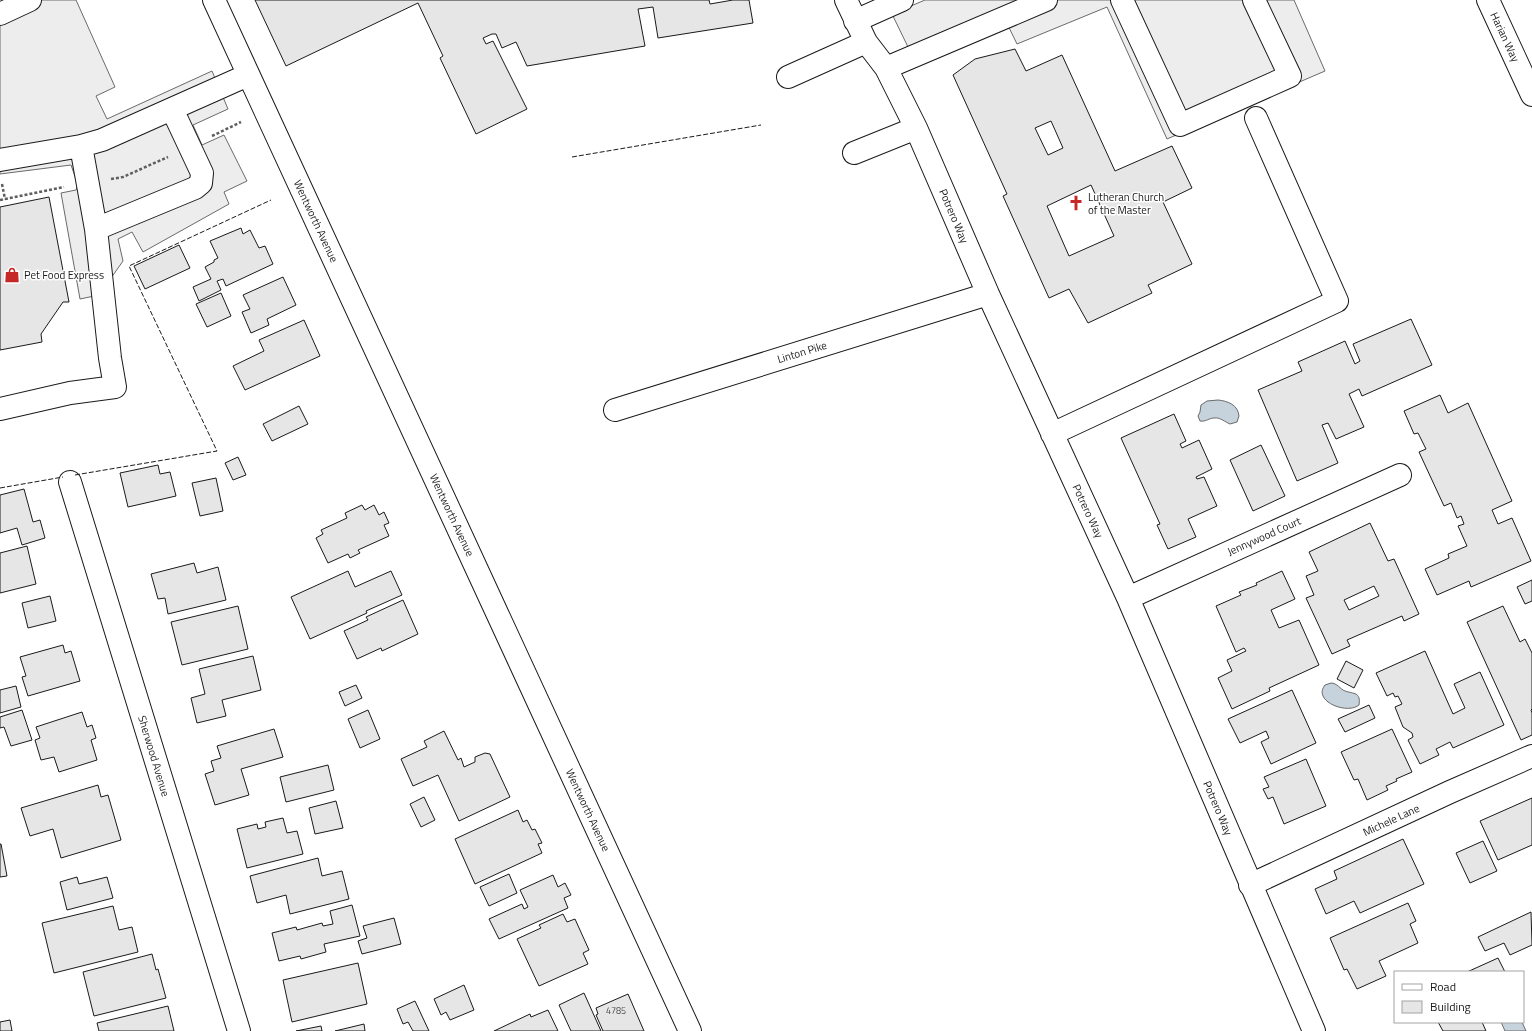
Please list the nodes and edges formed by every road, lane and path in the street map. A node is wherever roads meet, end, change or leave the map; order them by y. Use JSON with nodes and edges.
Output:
{"nodes":[{"id":1,"x":30,"y":0,"type":"edge"},
{"id":2,"x":214,"y":0,"type":"edge"},
{"id":3,"x":846,"y":0,"type":"edge"},
{"id":4,"x":902,"y":0,"type":"edge"},
{"id":5,"x":1046,"y":0,"type":"edge"},
{"id":6,"x":1122,"y":0,"type":"edge"},
{"id":7,"x":1254,"y":0,"type":"edge"},
{"id":8,"x":1488,"y":0,"type":"edge"},
{"id":9,"x":0,"y":14,"type":"edge"},
{"id":10,"x":855,"y":21,"type":"junction"},
{"id":11,"x":866,"y":42,"type":"junction"},
{"id":12,"x":886,"y":68,"type":"junction"},
{"id":13,"x":248,"y":75,"type":"junction"},
{"id":14,"x":788,"y":76,"type":"dead end"},
{"id":15,"x":1532,"y":96,"type":"edge"},
{"id":16,"x":172,"y":109,"type":"junction"},
{"id":17,"x":1256,"y":118,"type":"dead end"},
{"id":18,"x":916,"y":128,"type":"junction"},
{"id":19,"x":81,"y":146,"type":"junction"},
{"id":20,"x":854,"y":153,"type":"dead end"},
{"id":21,"x":0,"y":169,"type":"edge"},
{"id":22,"x":71,"y":185,"type":"dead end"},
{"id":23,"x":5,"y":199,"type":"junction"},
{"id":24,"x":0,"y":200,"type":"edge"},
{"id":25,"x":96,"y":229,"type":"junction"},
{"id":26,"x":988,"y":294,"type":"junction"},
{"id":27,"x":0,"y":409,"type":"edge"},
{"id":28,"x":616,"y":410,"type":"dead end"},
{"id":29,"x":1052,"y":434,"type":"junction"},
{"id":30,"x":1400,"y":475,"type":"dead end"},
{"id":31,"x":70,"y":482,"type":"dead end"},
{"id":32,"x":1128,"y":598,"type":"junction"},
{"id":33,"x":1532,"y":756,"type":"edge"},
{"id":34,"x":1250,"y":885,"type":"junction"},
{"id":35,"x":239,"y":1031,"type":"edge"},
{"id":36,"x":690,"y":1031,"type":"edge"},
{"id":37,"x":1314,"y":1031,"type":"edge"}],
"edges":[{"from":1,"to":9,"type":"street"},
{"from":2,"to":13,"type":"street","name":"Wentworth Avenue"},
{"from":3,"to":10,"type":"street","name":"Potrero Way"},
{"from":4,"to":10,"type":"street"},
{"from":5,"to":12,"type":"street"},
{"from":6,"to":7,"type":"street"},
{"from":8,"to":15,"type":"street","name":"Harian Way"},
{"from":10,"to":11,"type":"street","name":"Potrero Way"},
{"from":11,"to":12,"type":"street","name":"Potrero Way"},
{"from":11,"to":14,"type":"street"},
{"from":12,"to":18,"type":"street","name":"Potrero Way"},
{"from":13,"to":16,"type":"street"},
{"from":13,"to":36,"type":"street","name":"Wentworth Avenue"},
{"from":16,"to":19,"type":"street"},
{"from":16,"to":25,"type":"street"},
{"from":17,"to":29,"type":"street"},
{"from":18,"to":20,"type":"street"},
{"from":18,"to":26,"type":"street","name":"Potrero Way"},
{"from":19,"to":21,"type":"street"},
{"from":19,"to":25,"type":"street"},
{"from":21,"to":23,"type":"path"},
{"from":22,"to":23,"type":"path"},
{"from":23,"to":24,"type":"path"},
{"from":25,"to":27,"type":"street"},
{"from":26,"to":28,"type":"street","name":"Linton Pike"},
{"from":26,"to":29,"type":"street","name":"Potrero Way"},
{"from":29,"to":32,"type":"street","name":"Potrero Way"},
{"from":30,"to":32,"type":"street","name":"Jennywood Court"},
{"from":31,"to":35,"type":"street","name":"Sherwood Avenue"},
{"from":32,"to":34,"type":"street","name":"Potrero Way"},
{"from":33,"to":34,"type":"street","name":"Michele Lane"},
{"from":34,"to":37,"type":"street","name":"Potrero Way"}]}
